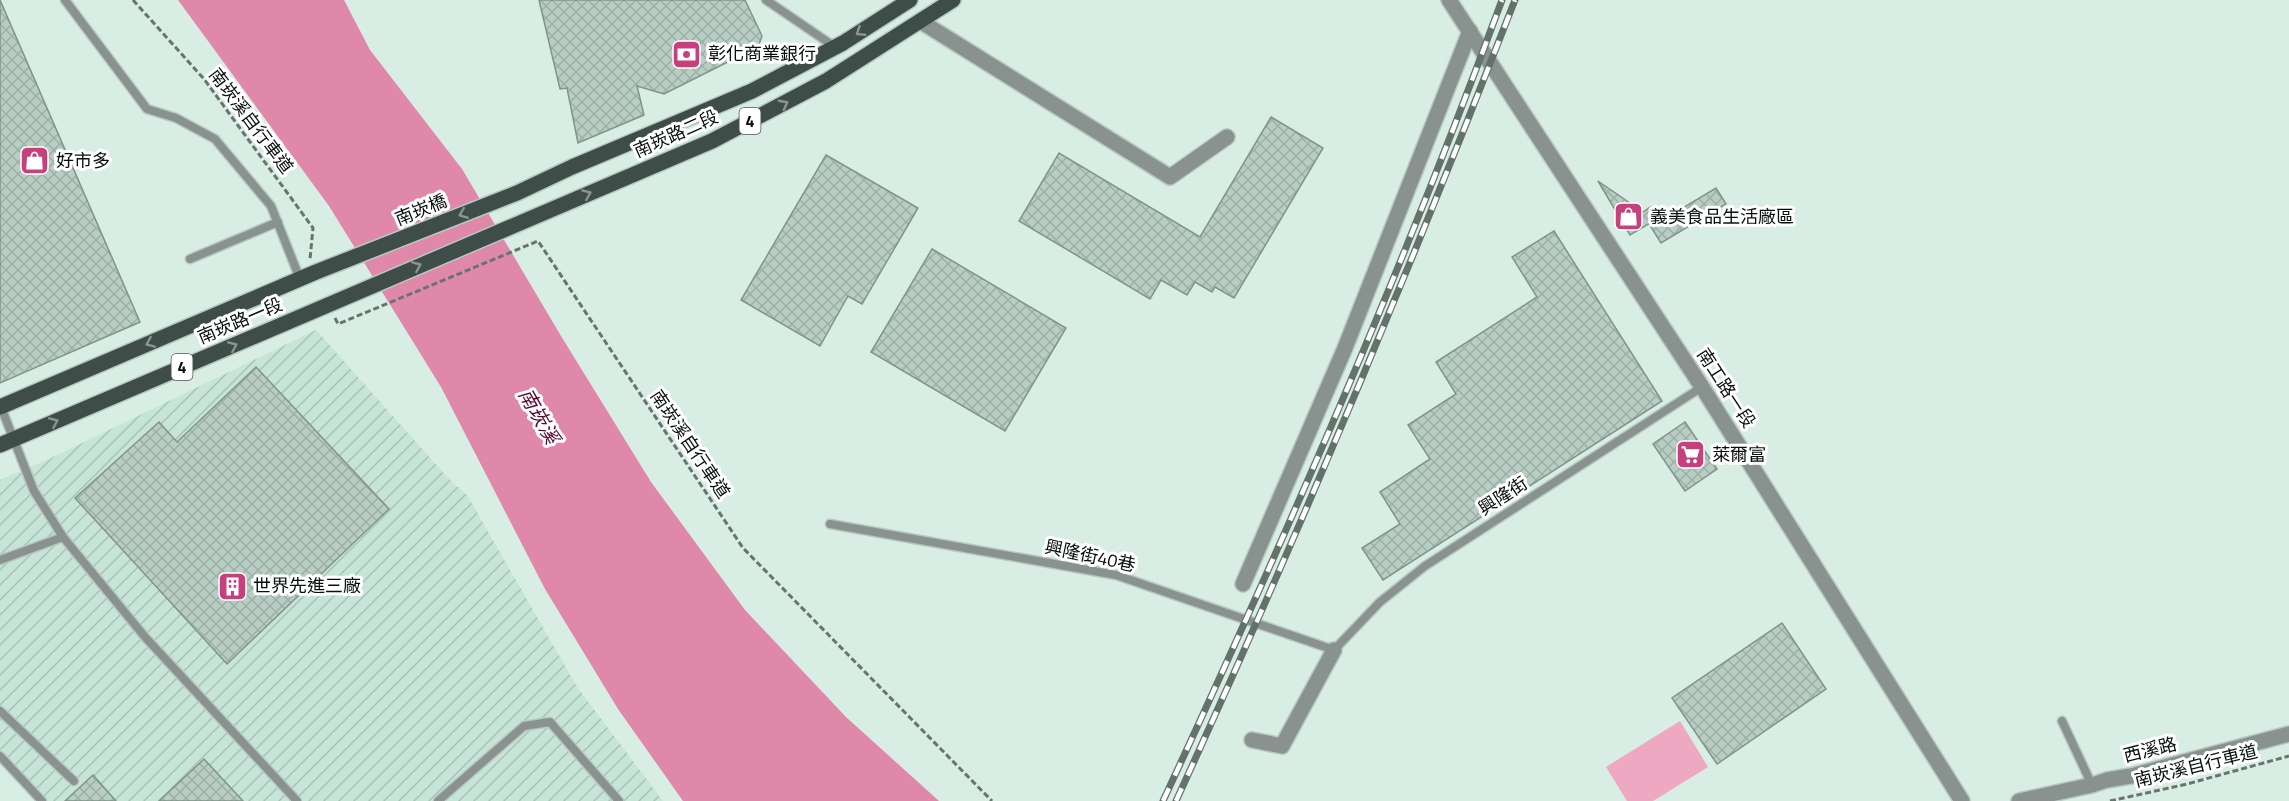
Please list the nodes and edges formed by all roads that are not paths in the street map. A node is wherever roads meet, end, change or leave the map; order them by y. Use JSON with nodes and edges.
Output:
{"nodes":[{"id":1,"x":65,"y":0,"type":"edge"},
{"id":2,"x":766,"y":0,"type":"edge"},
{"id":3,"x":909,"y":0,"type":"edge"},
{"id":4,"x":952,"y":0,"type":"edge"},
{"id":5,"x":1449,"y":0,"type":"edge"},
{"id":6,"x":920,"y":21,"type":"junction"},
{"id":7,"x":1470,"y":31,"type":"junction"},
{"id":8,"x":835,"y":47,"type":"junction"},
{"id":9,"x":1227,"y":137,"type":"dead end"},
{"id":10,"x":518,"y":193,"type":"joint"},
{"id":11,"x":278,"y":222,"type":"junction"},
{"id":12,"x":190,"y":259,"type":"dead end"},
{"id":13,"x":340,"y":263,"type":"joint"},
{"id":14,"x":300,"y":279,"type":"junction"},
{"id":15,"x":363,"y":289,"type":"joint"},
{"id":16,"x":1702,"y":387,"type":"junction"},
{"id":17,"x":0,"y":407,"type":"edge"},
{"id":18,"x":6,"y":443,"type":"edge"},
{"id":19,"x":830,"y":524,"type":"dead end"},
{"id":20,"x":63,"y":537,"type":"junction"},
{"id":21,"x":0,"y":560,"type":"edge"},
{"id":22,"x":1243,"y":584,"type":"dead end"},
{"id":23,"x":1334,"y":650,"type":"junction"},
{"id":24,"x":0,"y":711,"type":"edge"},
{"id":25,"x":2062,"y":721,"type":"dead end"},
{"id":26,"x":2289,"y":734,"type":"edge"},
{"id":27,"x":1252,"y":740,"type":"dead end"},
{"id":28,"x":0,"y":756,"type":"edge"},
{"id":29,"x":74,"y":781,"type":"dead end"},
{"id":30,"x":2092,"y":786,"type":"junction"},
{"id":31,"x":42,"y":801,"type":"edge"},
{"id":32,"x":297,"y":801,"type":"edge"},
{"id":33,"x":438,"y":801,"type":"edge"},
{"id":34,"x":619,"y":801,"type":"edge"},
{"id":35,"x":1962,"y":801,"type":"edge"},
{"id":36,"x":2019,"y":801,"type":"edge"}],
"edges":[{"from":1,"to":11,"type":"lane"},
{"from":2,"to":8,"type":"lane"},
{"from":3,"to":8,"type":"main road","name":"南崁路二段","number":"4","one_way":true},
{"from":4,"to":6,"type":"main road","name":"南崁路二段","number":"4"},
{"from":5,"to":7,"type":"street","name":"南工路一段"},
{"from":6,"to":9,"type":"street"},
{"from":15,"to":6,"type":"main road","name":"南崁路二段","number":"4","one_way":true},
{"from":7,"to":16,"type":"street","name":"南工路一段"},
{"from":7,"to":22,"type":"street"},
{"from":8,"to":10,"type":"main road","name":"南崁路二段","number":"4"},
{"from":10,"to":13,"type":"main road","name":"南崁橋","number":"4","one_way":true},
{"from":11,"to":12,"type":"lane"},
{"from":11,"to":14,"type":"lane"},
{"from":13,"to":14,"type":"main road","name":"南崁路一段","number":"4"},
{"from":14,"to":17,"type":"main road","name":"南崁路一段","number":"4","one_way":true},
{"from":18,"to":15,"type":"main road","name":"南崁路一段","number":"4","one_way":true},
{"from":16,"to":23,"type":"lane","name":"興隆街"},
{"from":16,"to":35,"type":"street","name":"南工路一段"},
{"from":17,"to":18,"type":"lane"},
{"from":18,"to":20,"type":"lane"},
{"from":19,"to":23,"type":"lane","name":"興隆街40巷"},
{"from":20,"to":21,"type":"lane"},
{"from":20,"to":32,"type":"lane"},
{"from":23,"to":27,"type":"street"},
{"from":24,"to":29,"type":"lane"},
{"from":25,"to":30,"type":"lane"},
{"from":26,"to":30,"type":"street","name":"西溪路"},
{"from":28,"to":31,"type":"lane"},
{"from":30,"to":36,"type":"street","name":"西溪路"},
{"from":33,"to":34,"type":"lane"}]}
